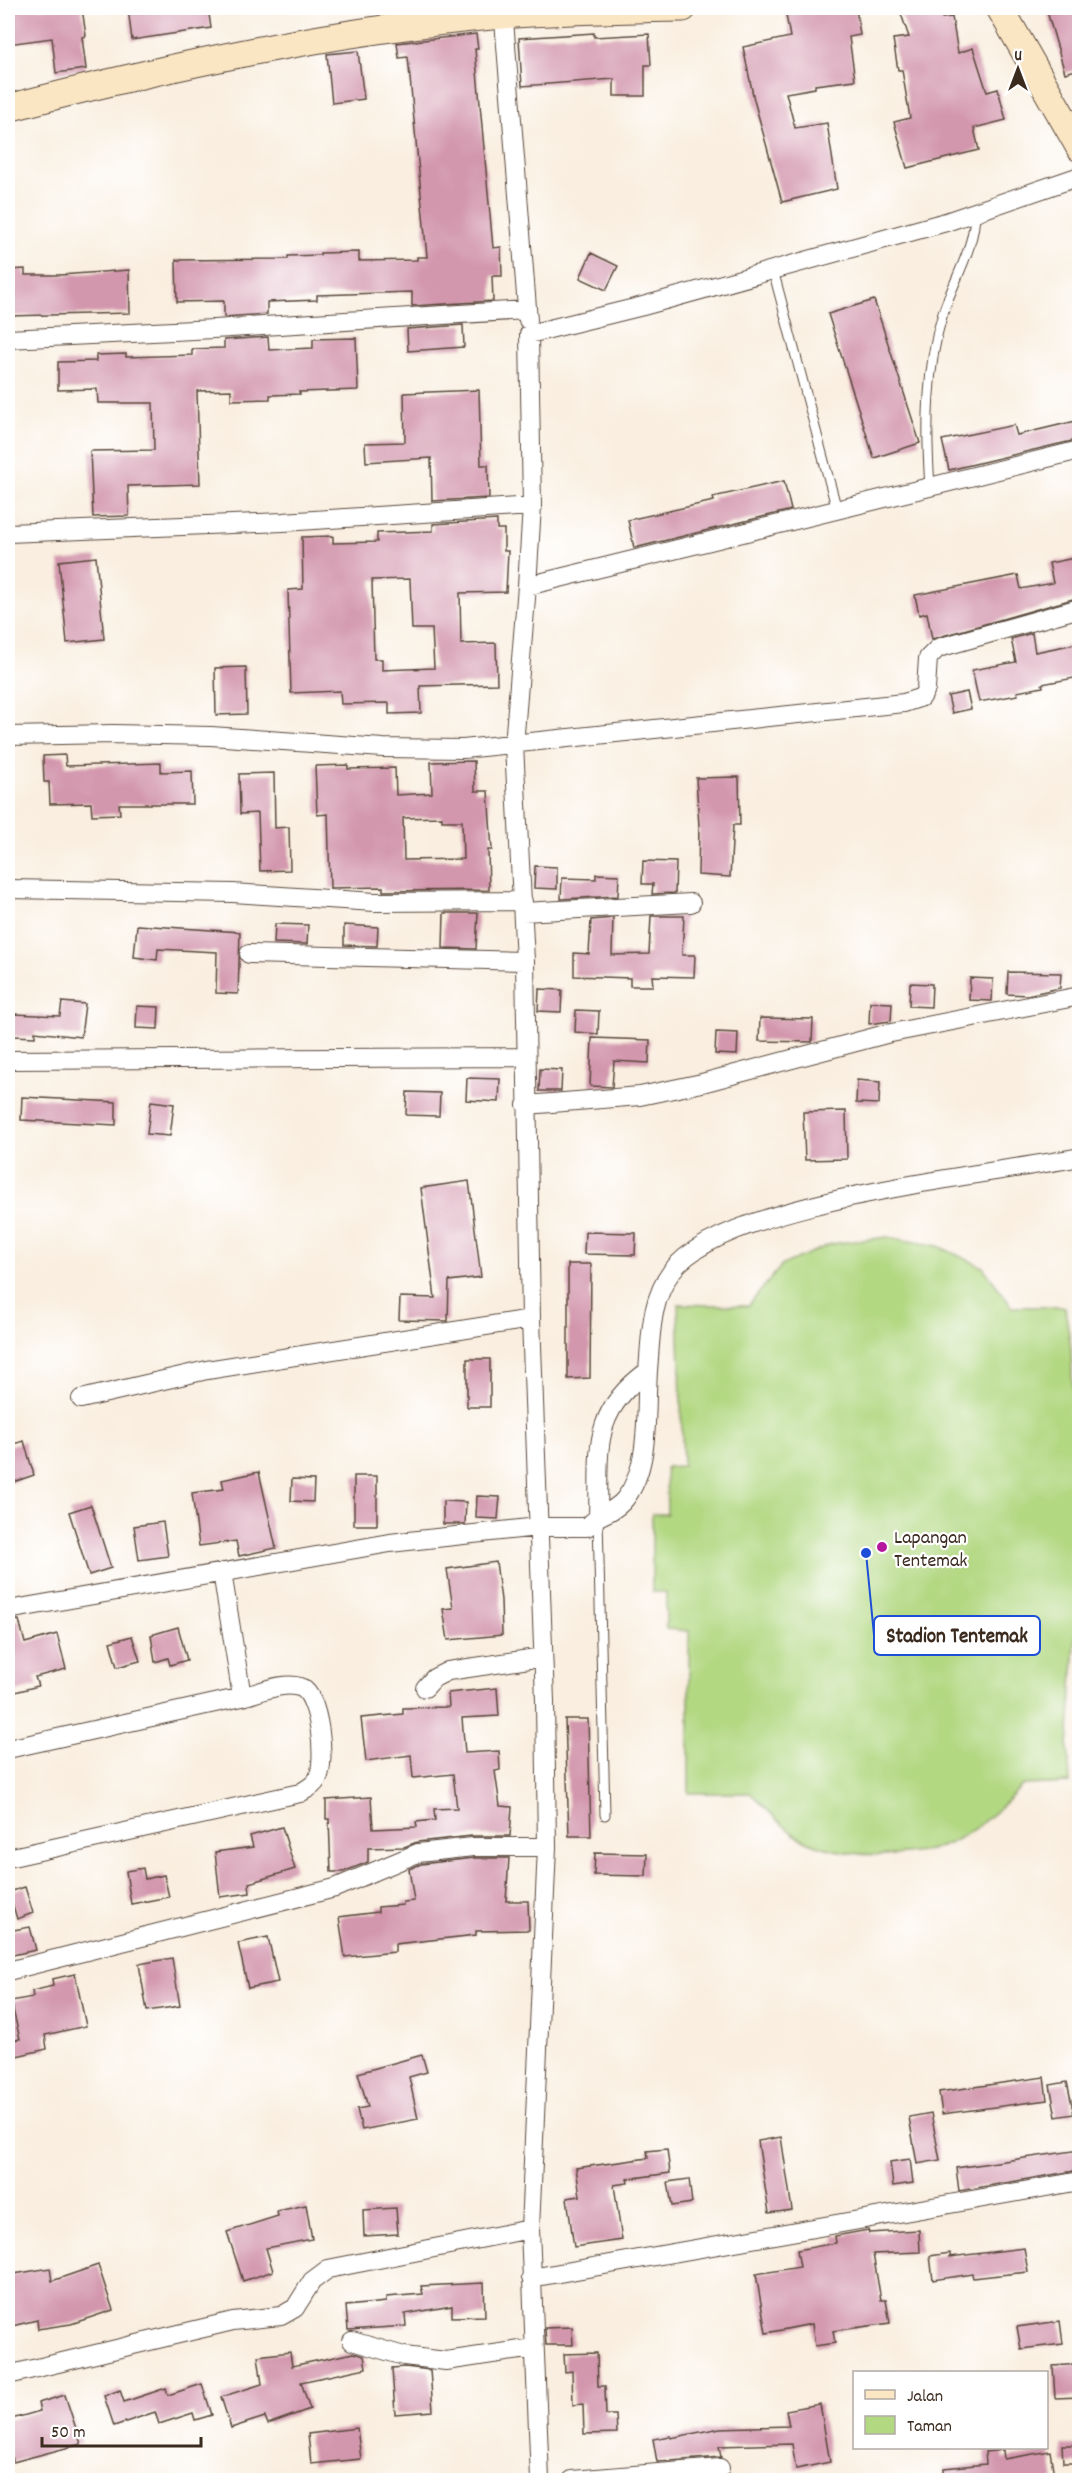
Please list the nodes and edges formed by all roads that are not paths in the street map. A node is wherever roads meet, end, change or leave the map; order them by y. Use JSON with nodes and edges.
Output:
{"nodes":[{"id":1,"x":683,"y":8,"type":"edge"},
{"id":2,"x":1000,"y":8,"type":"edge"},
{"id":3,"x":504,"y":11,"type":"edge"},
{"id":4,"x":8,"y":108,"type":"edge"},
{"id":5,"x":1080,"y":148,"type":"edge"},
{"id":6,"x":1080,"y":177,"type":"edge"},
{"id":7,"x":975,"y":212,"type":"junction"},
{"id":8,"x":773,"y":270,"type":"junction"},
{"id":9,"x":527,"y":310,"type":"junction"},
{"id":10,"x":529,"y":334,"type":"junction"},
{"id":11,"x":8,"y":339,"type":"edge"},
{"id":12,"x":1080,"y":450,"type":"edge"},
{"id":13,"x":930,"y":487,"type":"junction"},
{"id":14,"x":532,"y":506,"type":"junction"},
{"id":15,"x":837,"y":510,"type":"junction"},
{"id":16,"x":8,"y":533,"type":"edge"},
{"id":17,"x":527,"y":586,"type":"junction"},
{"id":18,"x":1080,"y":608,"type":"edge"},
{"id":19,"x":8,"y":736,"type":"edge"},
{"id":20,"x":514,"y":746,"type":"junction"},
{"id":21,"x":8,"y":889,"type":"edge"},
{"id":22,"x":691,"y":903,"type":"dead end"},
{"id":23,"x":523,"y":906,"type":"junction"},
{"id":24,"x":249,"y":954,"type":"dead end"},
{"id":25,"x":525,"y":961,"type":"junction"},
{"id":26,"x":1080,"y":996,"type":"edge"},
{"id":27,"x":525,"y":1057,"type":"junction"},
{"id":28,"x":8,"y":1060,"type":"edge"},
{"id":29,"x":526,"y":1105,"type":"junction"},
{"id":30,"x":1080,"y":1157,"type":"edge"},
{"id":31,"x":531,"y":1319,"type":"junction"},
{"id":32,"x":648,"y":1371,"type":"junction"},
{"id":33,"x":81,"y":1399,"type":"dead end"},
{"id":34,"x":598,"y":1518,"type":"junction"},
{"id":35,"x":538,"y":1527,"type":"junction"},
{"id":36,"x":222,"y":1572,"type":"junction"},
{"id":37,"x":8,"y":1610,"type":"edge"},
{"id":38,"x":543,"y":1657,"type":"junction"},
{"id":39,"x":425,"y":1688,"type":"dead end"},
{"id":40,"x":242,"y":1697,"type":"junction"},
{"id":41,"x":8,"y":1749,"type":"edge"},
{"id":42,"x":605,"y":1815,"type":"dead end"},
{"id":43,"x":547,"y":1846,"type":"junction"},
{"id":44,"x":8,"y":1858,"type":"edge"},
{"id":45,"x":8,"y":1971,"type":"edge"},
{"id":46,"x":1080,"y":2181,"type":"edge"},
{"id":47,"x":530,"y":2229,"type":"junction"},
{"id":48,"x":531,"y":2278,"type":"junction"},
{"id":49,"x":352,"y":2341,"type":"dead end"},
{"id":50,"x":534,"y":2348,"type":"junction"},
{"id":51,"x":8,"y":2375,"type":"edge"},
{"id":52,"x":720,"y":2468,"type":"dead end"},
{"id":53,"x":540,"y":2481,"type":"edge"},
{"id":54,"x":572,"y":2481,"type":"edge"}],
"edges":[{"from":1,"to":3,"type":"street"},
{"from":2,"to":5,"type":"street"},
{"from":3,"to":4,"type":"street"},
{"from":3,"to":9,"type":"street"},
{"from":6,"to":7,"type":"street"},
{"from":7,"to":8,"type":"street"},
{"from":7,"to":13,"type":"lane"},
{"from":8,"to":10,"type":"street"},
{"from":8,"to":15,"type":"lane"},
{"from":9,"to":10,"type":"street"},
{"from":9,"to":11,"type":"street"},
{"from":10,"to":14,"type":"street"},
{"from":12,"to":13,"type":"street"},
{"from":13,"to":15,"type":"street"},
{"from":14,"to":16,"type":"street"},
{"from":14,"to":17,"type":"street"},
{"from":15,"to":17,"type":"street"},
{"from":17,"to":20,"type":"street"},
{"from":18,"to":20,"type":"street"},
{"from":19,"to":20,"type":"street"},
{"from":20,"to":23,"type":"street"},
{"from":21,"to":23,"type":"street"},
{"from":22,"to":23,"type":"street"},
{"from":23,"to":25,"type":"street"},
{"from":24,"to":25,"type":"street"},
{"from":25,"to":27,"type":"street"},
{"from":26,"to":29,"type":"street"},
{"from":27,"to":28,"type":"street"},
{"from":27,"to":29,"type":"street"},
{"from":29,"to":31,"type":"street"},
{"from":30,"to":32,"type":"street"},
{"from":31,"to":33,"type":"street"},
{"from":31,"to":35,"type":"street"},
{"from":32,"to":34,"type":"street"},
{"from":32,"to":34,"type":"street"},
{"from":34,"to":35,"type":"street"},
{"from":34,"to":42,"type":"lane"},
{"from":35,"to":36,"type":"street"},
{"from":35,"to":38,"type":"street"},
{"from":36,"to":37,"type":"street"},
{"from":36,"to":40,"type":"street"},
{"from":38,"to":39,"type":"street"},
{"from":38,"to":43,"type":"street"},
{"from":40,"to":41,"type":"street"},
{"from":40,"to":44,"type":"street"},
{"from":43,"to":45,"type":"street"},
{"from":43,"to":47,"type":"street"},
{"from":46,"to":48,"type":"street"},
{"from":47,"to":48,"type":"street"},
{"from":47,"to":51,"type":"street"},
{"from":48,"to":50,"type":"street"},
{"from":49,"to":50,"type":"street"},
{"from":50,"to":53,"type":"street"},
{"from":52,"to":54,"type":"street"}]}
